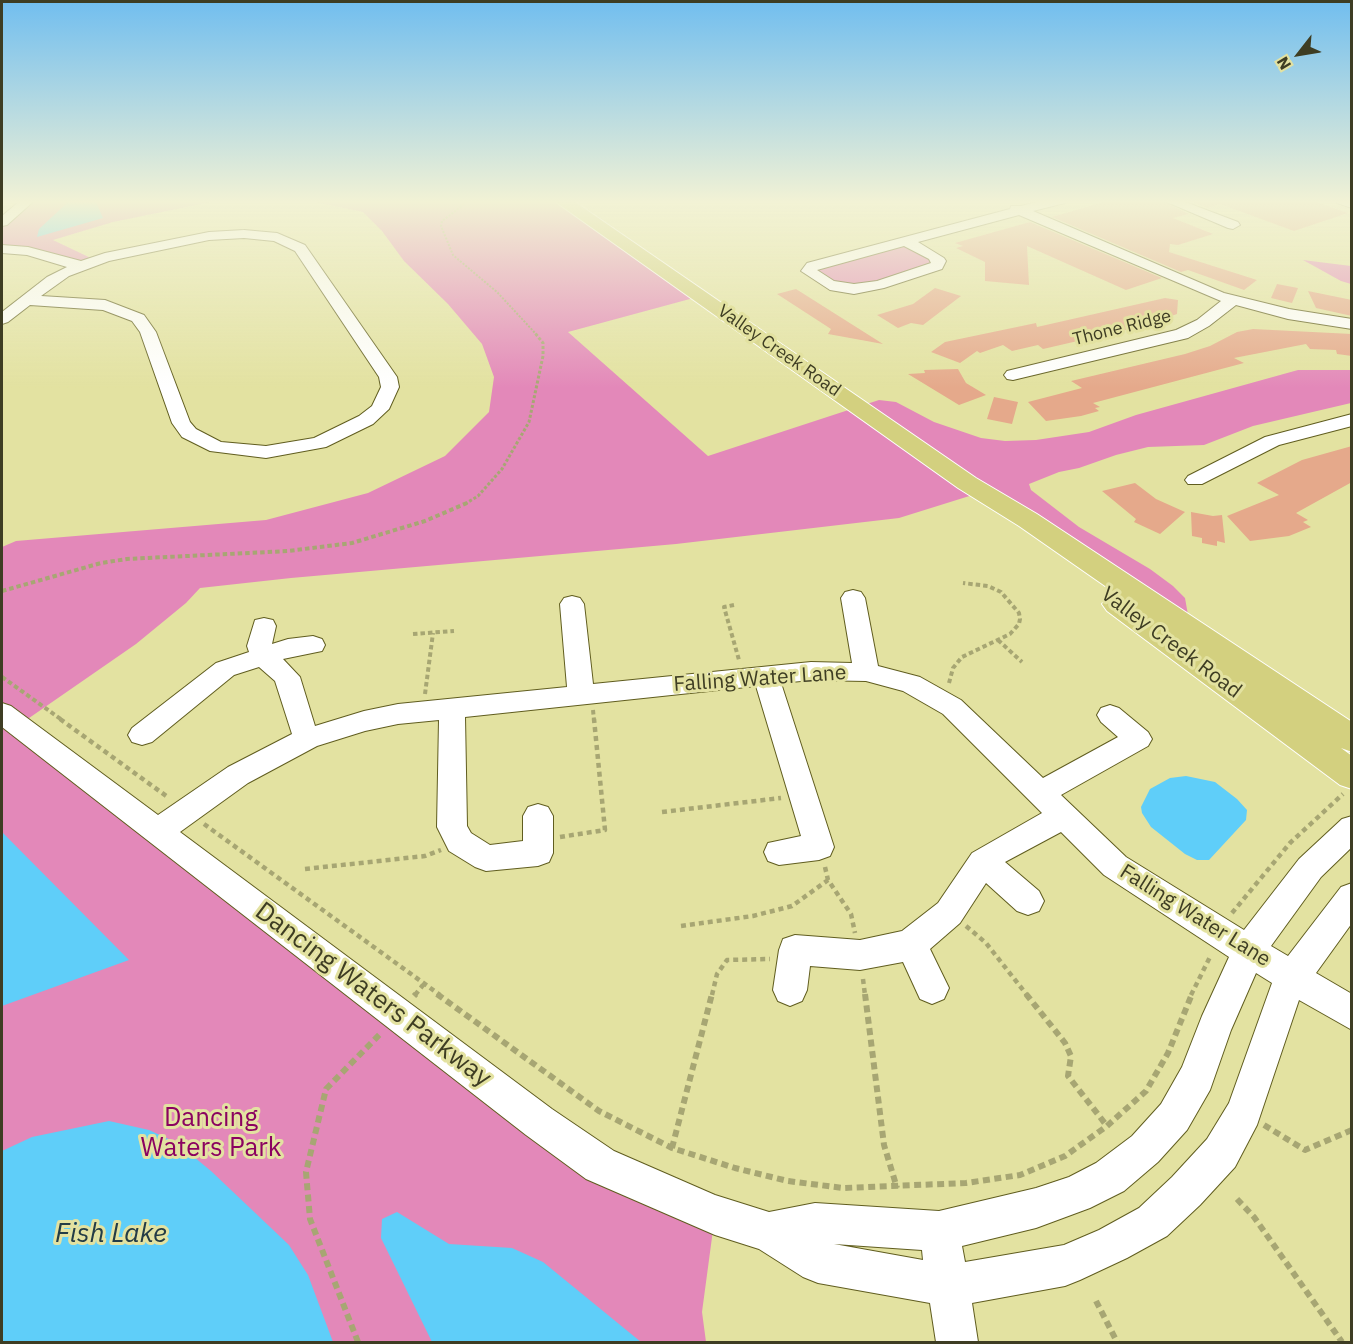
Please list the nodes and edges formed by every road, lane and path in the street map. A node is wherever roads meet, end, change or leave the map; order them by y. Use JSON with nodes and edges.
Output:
{"nodes":[{"id":1,"x":68,"y":263,"type":"edge"},
{"id":2,"x":86,"y":263,"type":"edge"},
{"id":3,"x":310,"y":263,"type":"edge"},
{"id":4,"x":462,"y":263,"type":"edge"},
{"id":5,"x":651,"y":263,"type":"edge"},
{"id":6,"x":824,"y":263,"type":"edge"},
{"id":7,"x":938,"y":263,"type":"edge"},
{"id":8,"x":1139,"y":263,"type":"edge"},
{"id":9,"x":78,"y":265,"type":"junction"},
{"id":10,"x":26,"y":300,"type":"junction"},
{"id":11,"x":1233,"y":300,"type":"junction"},
{"id":12,"x":2,"y":319,"type":"edge"},
{"id":13,"x":1352,"y":324,"type":"edge"},
{"id":14,"x":1013,"y":375,"type":"dead end"},
{"id":15,"x":1352,"y":420,"type":"edge"},
{"id":16,"x":1195,"y":480,"type":"dead end"},
{"id":17,"x":967,"y":483,"type":"junction"},
{"id":18,"x":963,"y":583,"type":"dead end"},
{"id":19,"x":2,"y":591,"type":"edge"},
{"id":20,"x":853,"y":598,"type":"dead end"},
{"id":21,"x":572,"y":604,"type":"dead end"},
{"id":22,"x":734,"y":605,"type":"dead end"},
{"id":23,"x":264,"y":626,"type":"dead end"},
{"id":24,"x":454,"y":631,"type":"dead end"},
{"id":25,"x":433,"y":633,"type":"junction"},
{"id":26,"x":414,"y":634,"type":"dead end"},
{"id":27,"x":998,"y":640,"type":"junction"},
{"id":28,"x":312,"y":645,"type":"dead end"},
{"id":29,"x":263,"y":656,"type":"junction"},
{"id":30,"x":1022,"y":662,"type":"dead end"},
{"id":31,"x":866,"y":672,"type":"junction"},
{"id":32,"x":2,"y":677,"type":"edge"},
{"id":33,"x":756,"y":677,"type":"junction"},
{"id":34,"x":587,"y":694,"type":"junction"},
{"id":35,"x":425,"y":695,"type":"dead end"},
{"id":36,"x":935,"y":696,"type":"junction"},
{"id":37,"x":452,"y":709,"type":"junction"},
{"id":38,"x":2,"y":713,"type":"edge"},
{"id":39,"x":1110,"y":715,"type":"dead end"},
{"id":40,"x":142,"y":735,"type":"dead end"},
{"id":41,"x":307,"y":739,"type":"junction"},
{"id":42,"x":1352,"y":739,"type":"edge"},
{"id":43,"x":1352,"y":775,"type":"edge"},
{"id":44,"x":1040,"y":793,"type":"junction"},
{"id":45,"x":803,"y":795,"type":"junction"},
{"id":46,"x":186,"y":811,"type":"junction"},
{"id":47,"x":662,"y":812,"type":"dead end"},
{"id":48,"x":1343,"y":814,"type":"edge"},
{"id":49,"x":1062,"y":815,"type":"junction"},
{"id":50,"x":538,"y":828,"type":"joint"},
{"id":51,"x":158,"y":831,"type":"junction"},
{"id":52,"x":460,"y":842,"type":"junction"},
{"id":53,"x":819,"y":847,"type":"junction"},
{"id":54,"x":779,"y":852,"type":"dead end"},
{"id":55,"x":983,"y":862,"type":"junction"},
{"id":56,"x":305,"y":869,"type":"dead end"},
{"id":57,"x":828,"y":880,"type":"junction"},
{"id":58,"x":1352,"y":897,"type":"edge"},
{"id":59,"x":1028,"y":901,"type":"dead end"},
{"id":60,"x":949,"y":913,"type":"junction"},
{"id":61,"x":681,"y":926,"type":"dead end"},
{"id":62,"x":1235,"y":942,"type":"junction"},
{"id":63,"x":911,"y":944,"type":"junction"},
{"id":64,"x":860,"y":954,"type":"junction"},
{"id":65,"x":794,"y":958,"type":"junction"},
{"id":66,"x":1293,"y":977,"type":"junction"},
{"id":67,"x":423,"y":985,"type":"junction"},
{"id":68,"x":932,"y":988,"type":"dead end"},
{"id":69,"x":790,"y":990,"type":"dead end"},
{"id":70,"x":1352,"y":1013,"type":"edge"},
{"id":71,"x":399,"y":1014,"type":"junction"},
{"id":72,"x":1244,"y":1112,"type":"junction"},
{"id":73,"x":1107,"y":1126,"type":"junction"},
{"id":74,"x":1352,"y":1130,"type":"edge"},
{"id":75,"x":672,"y":1148,"type":"junction"},
{"id":76,"x":897,"y":1188,"type":"junction"},
{"id":77,"x":1237,"y":1199,"type":"dead end"},
{"id":78,"x":939,"y":1231,"type":"junction"},
{"id":79,"x":769,"y":1232,"type":"junction"},
{"id":80,"x":947,"y":1286,"type":"junction"},
{"id":81,"x":1096,"y":1301,"type":"dead end"},
{"id":82,"x":358,"y":1342,"type":"edge"},
{"id":83,"x":957,"y":1342,"type":"edge"},
{"id":84,"x":1117,"y":1342,"type":"edge"},
{"id":85,"x":1342,"y":1342,"type":"edge"}],
"edges":[{"from":1,"to":9,"type":"street"},
{"from":2,"to":9,"type":"street"},
{"from":3,"to":10,"type":"street"},
{"from":4,"to":19,"type":"path"},
{"from":5,"to":17,"type":"main road","name":"Valley Creek Road"},
{"from":6,"to":7,"type":"street"},
{"from":8,"to":11,"type":"street"},
{"from":9,"to":10,"type":"street"},
{"from":10,"to":12,"type":"street"},
{"from":11,"to":13,"type":"street"},
{"from":11,"to":14,"type":"street","name":"Thone Ridge"},
{"from":15,"to":16,"type":"street"},
{"from":17,"to":42,"type":"main road","name":"Valley Creek Road"},
{"from":17,"to":43,"type":"main road","name":"Valley Creek Road"},
{"from":18,"to":27,"type":"path"},
{"from":20,"to":31,"type":"street"},
{"from":21,"to":34,"type":"street"},
{"from":22,"to":33,"type":"path"},
{"from":23,"to":29,"type":"street"},
{"from":24,"to":25,"type":"path"},
{"from":25,"to":26,"type":"path"},
{"from":25,"to":35,"type":"path"},
{"from":27,"to":30,"type":"path"},
{"from":27,"to":36,"type":"path"},
{"from":28,"to":29,"type":"street"},
{"from":29,"to":40,"type":"street"},
{"from":29,"to":41,"type":"street"},
{"from":31,"to":33,"type":"street","name":"Falling Water Lane"},
{"from":31,"to":36,"type":"street","name":"Falling Water Lane"},
{"from":32,"to":46,"type":"path"},
{"from":33,"to":34,"type":"street","name":"Falling Water Lane"},
{"from":33,"to":45,"type":"street"},
{"from":34,"to":37,"type":"street","name":"Falling Water Lane"},
{"from":34,"to":50,"type":"path"},
{"from":36,"to":44,"type":"street","name":"Falling Water Lane"},
{"from":37,"to":41,"type":"street","name":"Falling Water Lane"},
{"from":37,"to":52,"type":"street"},
{"from":38,"to":51,"type":"street","name":"Dancing Waters Parkway"},
{"from":39,"to":44,"type":"street"},
{"from":41,"to":46,"type":"street","name":"Falling Water Lane"},
{"from":44,"to":49,"type":"street","name":"Falling Water Lane"},
{"from":45,"to":47,"type":"path"},
{"from":45,"to":53,"type":"street"},
{"from":46,"to":51,"type":"street","name":"Falling Water Lane"},
{"from":46,"to":67,"type":"path"},
{"from":48,"to":62,"type":"street","name":"Dancing Waters Parkway"},
{"from":48,"to":62,"type":"path"},
{"from":49,"to":55,"type":"street"},
{"from":49,"to":62,"type":"street","name":"Falling Water Lane"},
{"from":50,"to":52,"type":"street"},
{"from":51,"to":71,"type":"street","name":"Dancing Waters Parkway"},
{"from":52,"to":56,"type":"path"},
{"from":53,"to":54,"type":"street"},
{"from":53,"to":57,"type":"path"},
{"from":55,"to":59,"type":"street"},
{"from":55,"to":60,"type":"street"},
{"from":57,"to":61,"type":"path"},
{"from":57,"to":64,"type":"path"},
{"from":58,"to":66,"type":"street","name":"Dancing Waters Parkway"},
{"from":60,"to":63,"type":"street"},
{"from":60,"to":73,"type":"path"},
{"from":62,"to":66,"type":"street","name":"Falling Water Lane"},
{"from":62,"to":73,"type":"path"},
{"from":62,"to":78,"type":"street","name":"Dancing Waters Parkway"},
{"from":63,"to":64,"type":"street"},
{"from":63,"to":68,"type":"street"},
{"from":64,"to":65,"type":"street"},
{"from":64,"to":76,"type":"path"},
{"from":65,"to":69,"type":"street"},
{"from":65,"to":75,"type":"path"},
{"from":66,"to":70,"type":"street","name":"Falling Water Lane"},
{"from":66,"to":72,"type":"street","name":"Dancing Waters Parkway"},
{"from":67,"to":71,"type":"path"},
{"from":67,"to":75,"type":"path"},
{"from":71,"to":79,"type":"street","name":"Dancing Waters Parkway"},
{"from":71,"to":82,"type":"path"},
{"from":72,"to":74,"type":"path"},
{"from":72,"to":80,"type":"street","name":"Dancing Waters Parkway"},
{"from":73,"to":76,"type":"path"},
{"from":75,"to":76,"type":"path"},
{"from":77,"to":85,"type":"path"},
{"from":78,"to":79,"type":"street","name":"Dancing Waters Parkway"},
{"from":78,"to":80,"type":"street"},
{"from":79,"to":80,"type":"street","name":"Dancing Waters Parkway"},
{"from":80,"to":83,"type":"street"},
{"from":81,"to":84,"type":"path"}]}
